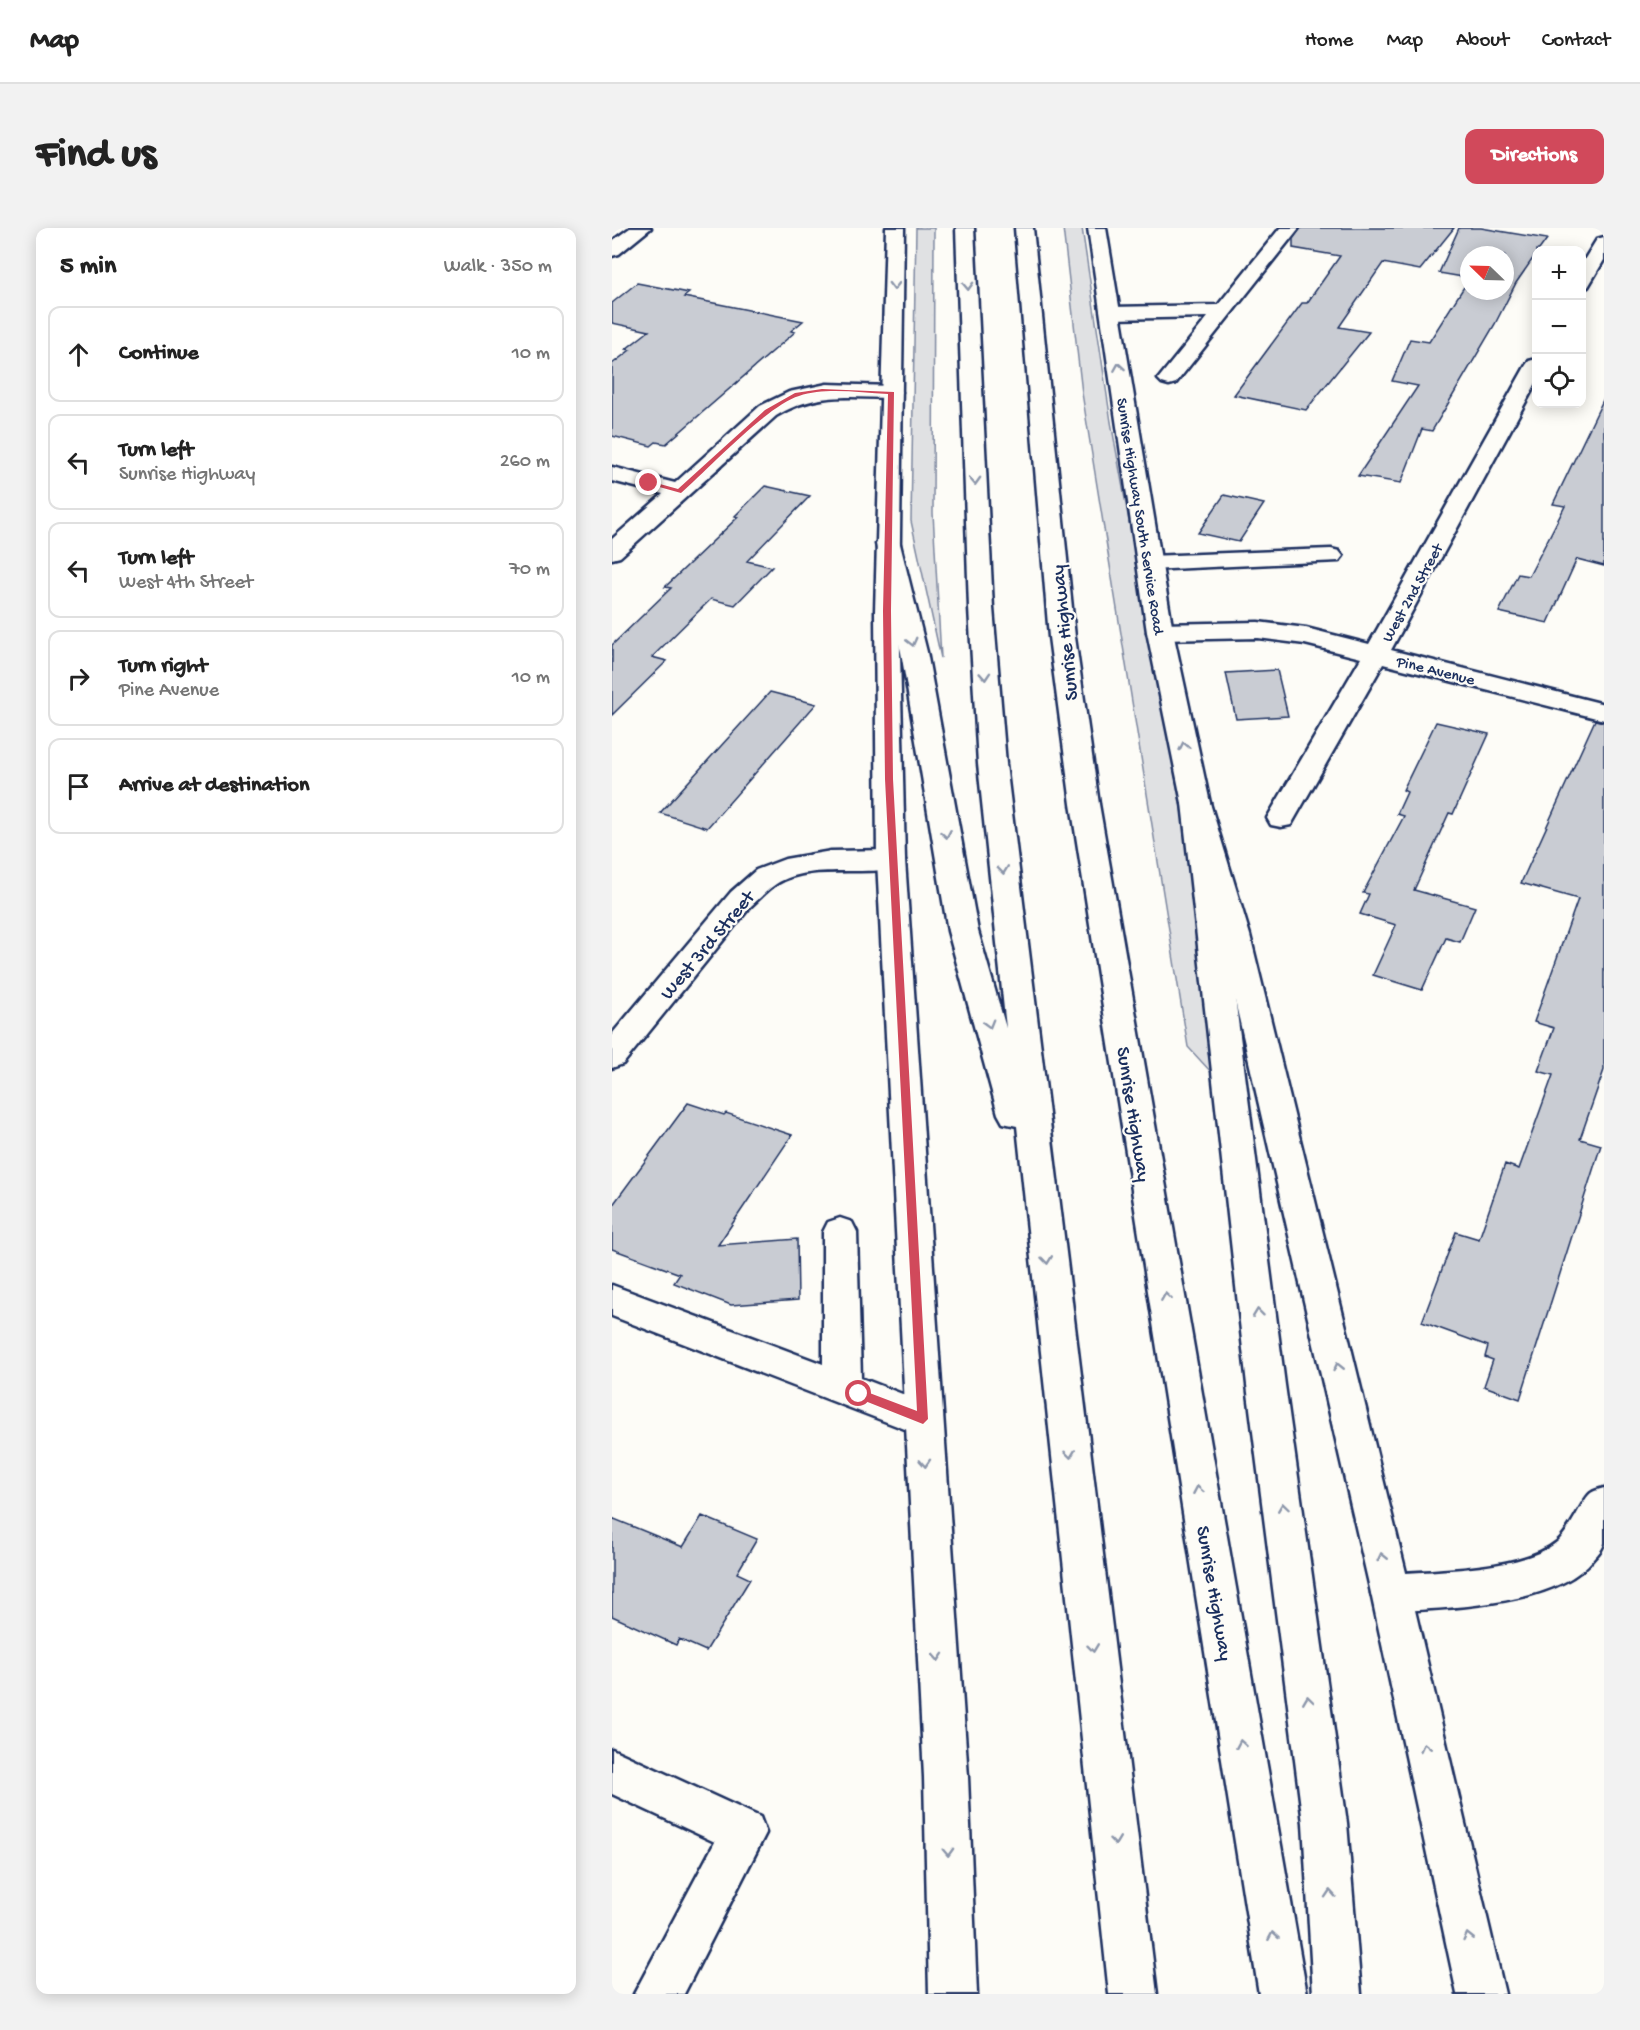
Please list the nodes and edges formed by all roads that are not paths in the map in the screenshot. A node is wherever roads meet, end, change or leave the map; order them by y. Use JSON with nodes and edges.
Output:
{"nodes":[{"id":1,"x":642,"y":228,"type":"edge"},
{"id":2,"x":895,"y":228,"type":"edge"},
{"id":3,"x":965,"y":228,"type":"edge"},
{"id":4,"x":1024,"y":228,"type":"edge"},
{"id":5,"x":1097,"y":228,"type":"edge"},
{"id":6,"x":1290,"y":228,"type":"edge"},
{"id":7,"x":1604,"y":243,"type":"edge"},
{"id":8,"x":612,"y":250,"type":"edge"},
{"id":9,"x":1586,"y":274,"type":"edge"},
{"id":10,"x":1221,"y":312,"type":"junction"},
{"id":11,"x":1111,"y":313,"type":"junction"},
{"id":12,"x":1532,"y":371,"type":"edge"},
{"id":13,"x":1169,"y":379,"type":"dead end"},
{"id":14,"x":891,"y":392,"type":"junction"},
{"id":15,"x":612,"y":474,"type":"edge"},
{"id":16,"x":679,"y":491,"type":"junction"},
{"id":17,"x":888,"y":544,"type":"junction"},
{"id":18,"x":612,"y":552,"type":"edge"},
{"id":19,"x":1331,"y":556,"type":"dead end"},
{"id":20,"x":1149,"y":563,"type":"junction"},
{"id":21,"x":1160,"y":632,"type":"junction"},
{"id":22,"x":1376,"y":654,"type":"junction"},
{"id":23,"x":1604,"y":712,"type":"edge"},
{"id":24,"x":1196,"y":803,"type":"junction"},
{"id":25,"x":1281,"y":818,"type":"dead end"},
{"id":26,"x":891,"y":860,"type":"junction"},
{"id":27,"x":612,"y":1056,"type":"edge"},
{"id":28,"x":1040,"y":1202,"type":"junction"},
{"id":29,"x":840,"y":1232,"type":"dead end"},
{"id":30,"x":612,"y":1300,"type":"edge"},
{"id":31,"x":842,"y":1389,"type":"junction"},
{"id":32,"x":923,"y":1419,"type":"junction"},
{"id":33,"x":1604,"y":1506,"type":"edge"},
{"id":34,"x":1391,"y":1593,"type":"junction"},
{"id":35,"x":612,"y":1771,"type":"edge"},
{"id":36,"x":658,"y":1994,"type":"edge"},
{"id":37,"x":953,"y":1994,"type":"edge"},
{"id":38,"x":1133,"y":1994,"type":"edge"},
{"id":39,"x":1283,"y":1994,"type":"edge"},
{"id":40,"x":1337,"y":1994,"type":"edge"},
{"id":41,"x":1481,"y":1994,"type":"edge"}],
"edges":[{"from":1,"to":8,"type":"main road"},
{"from":2,"to":14,"type":"main road","one_way":true},
{"from":3,"to":28,"type":"main road","one_way":true},
{"from":39,"to":4,"type":"main road","name":"Sunrise Highway","one_way":true},
{"from":5,"to":11,"type":"main road","name":"Sunrise Highway South Service Road"},
{"from":6,"to":10,"type":"main road"},
{"from":7,"to":9,"type":"main road"},
{"from":10,"to":11,"type":"main road"},
{"from":10,"to":13,"type":"main road"},
{"from":20,"to":11,"type":"main road","name":"Sunrise Highway South Service Road","one_way":true},
{"from":12,"to":22,"type":"main road","name":"West 2nd Street"},
{"from":14,"to":16,"type":"main road"},
{"from":14,"to":17,"type":"main road"},
{"from":15,"to":16,"type":"main road"},
{"from":16,"to":18,"type":"main road"},
{"from":17,"to":26,"type":"main road"},
{"from":17,"to":28,"type":"main road","one_way":true},
{"from":19,"to":20,"type":"main road"},
{"from":20,"to":21,"type":"main road","name":"Sunrise Highway South Service Road"},
{"from":21,"to":22,"type":"main road","name":"Pine Avenue"},
{"from":24,"to":21,"type":"main road","name":"Sunrise Highway South Service Road","one_way":true},
{"from":22,"to":23,"type":"main road","name":"Pine Avenue"},
{"from":22,"to":25,"type":"main road","name":"West 2nd Street"},
{"from":34,"to":24,"type":"main road","one_way":true},
{"from":40,"to":24,"type":"main road","one_way":true},
{"from":26,"to":27,"type":"main road","name":"West 3rd Street"},
{"from":26,"to":32,"type":"main road"},
{"from":28,"to":38,"type":"main road","one_way":true},
{"from":29,"to":31,"type":"main road"},
{"from":30,"to":31,"type":"main road"},
{"from":31,"to":32,"type":"main road"},
{"from":32,"to":37,"type":"main road","one_way":true},
{"from":33,"to":34,"type":"main road"},
{"from":41,"to":34,"type":"main road","one_way":true},
{"from":35,"to":36,"type":"main road"}]}
